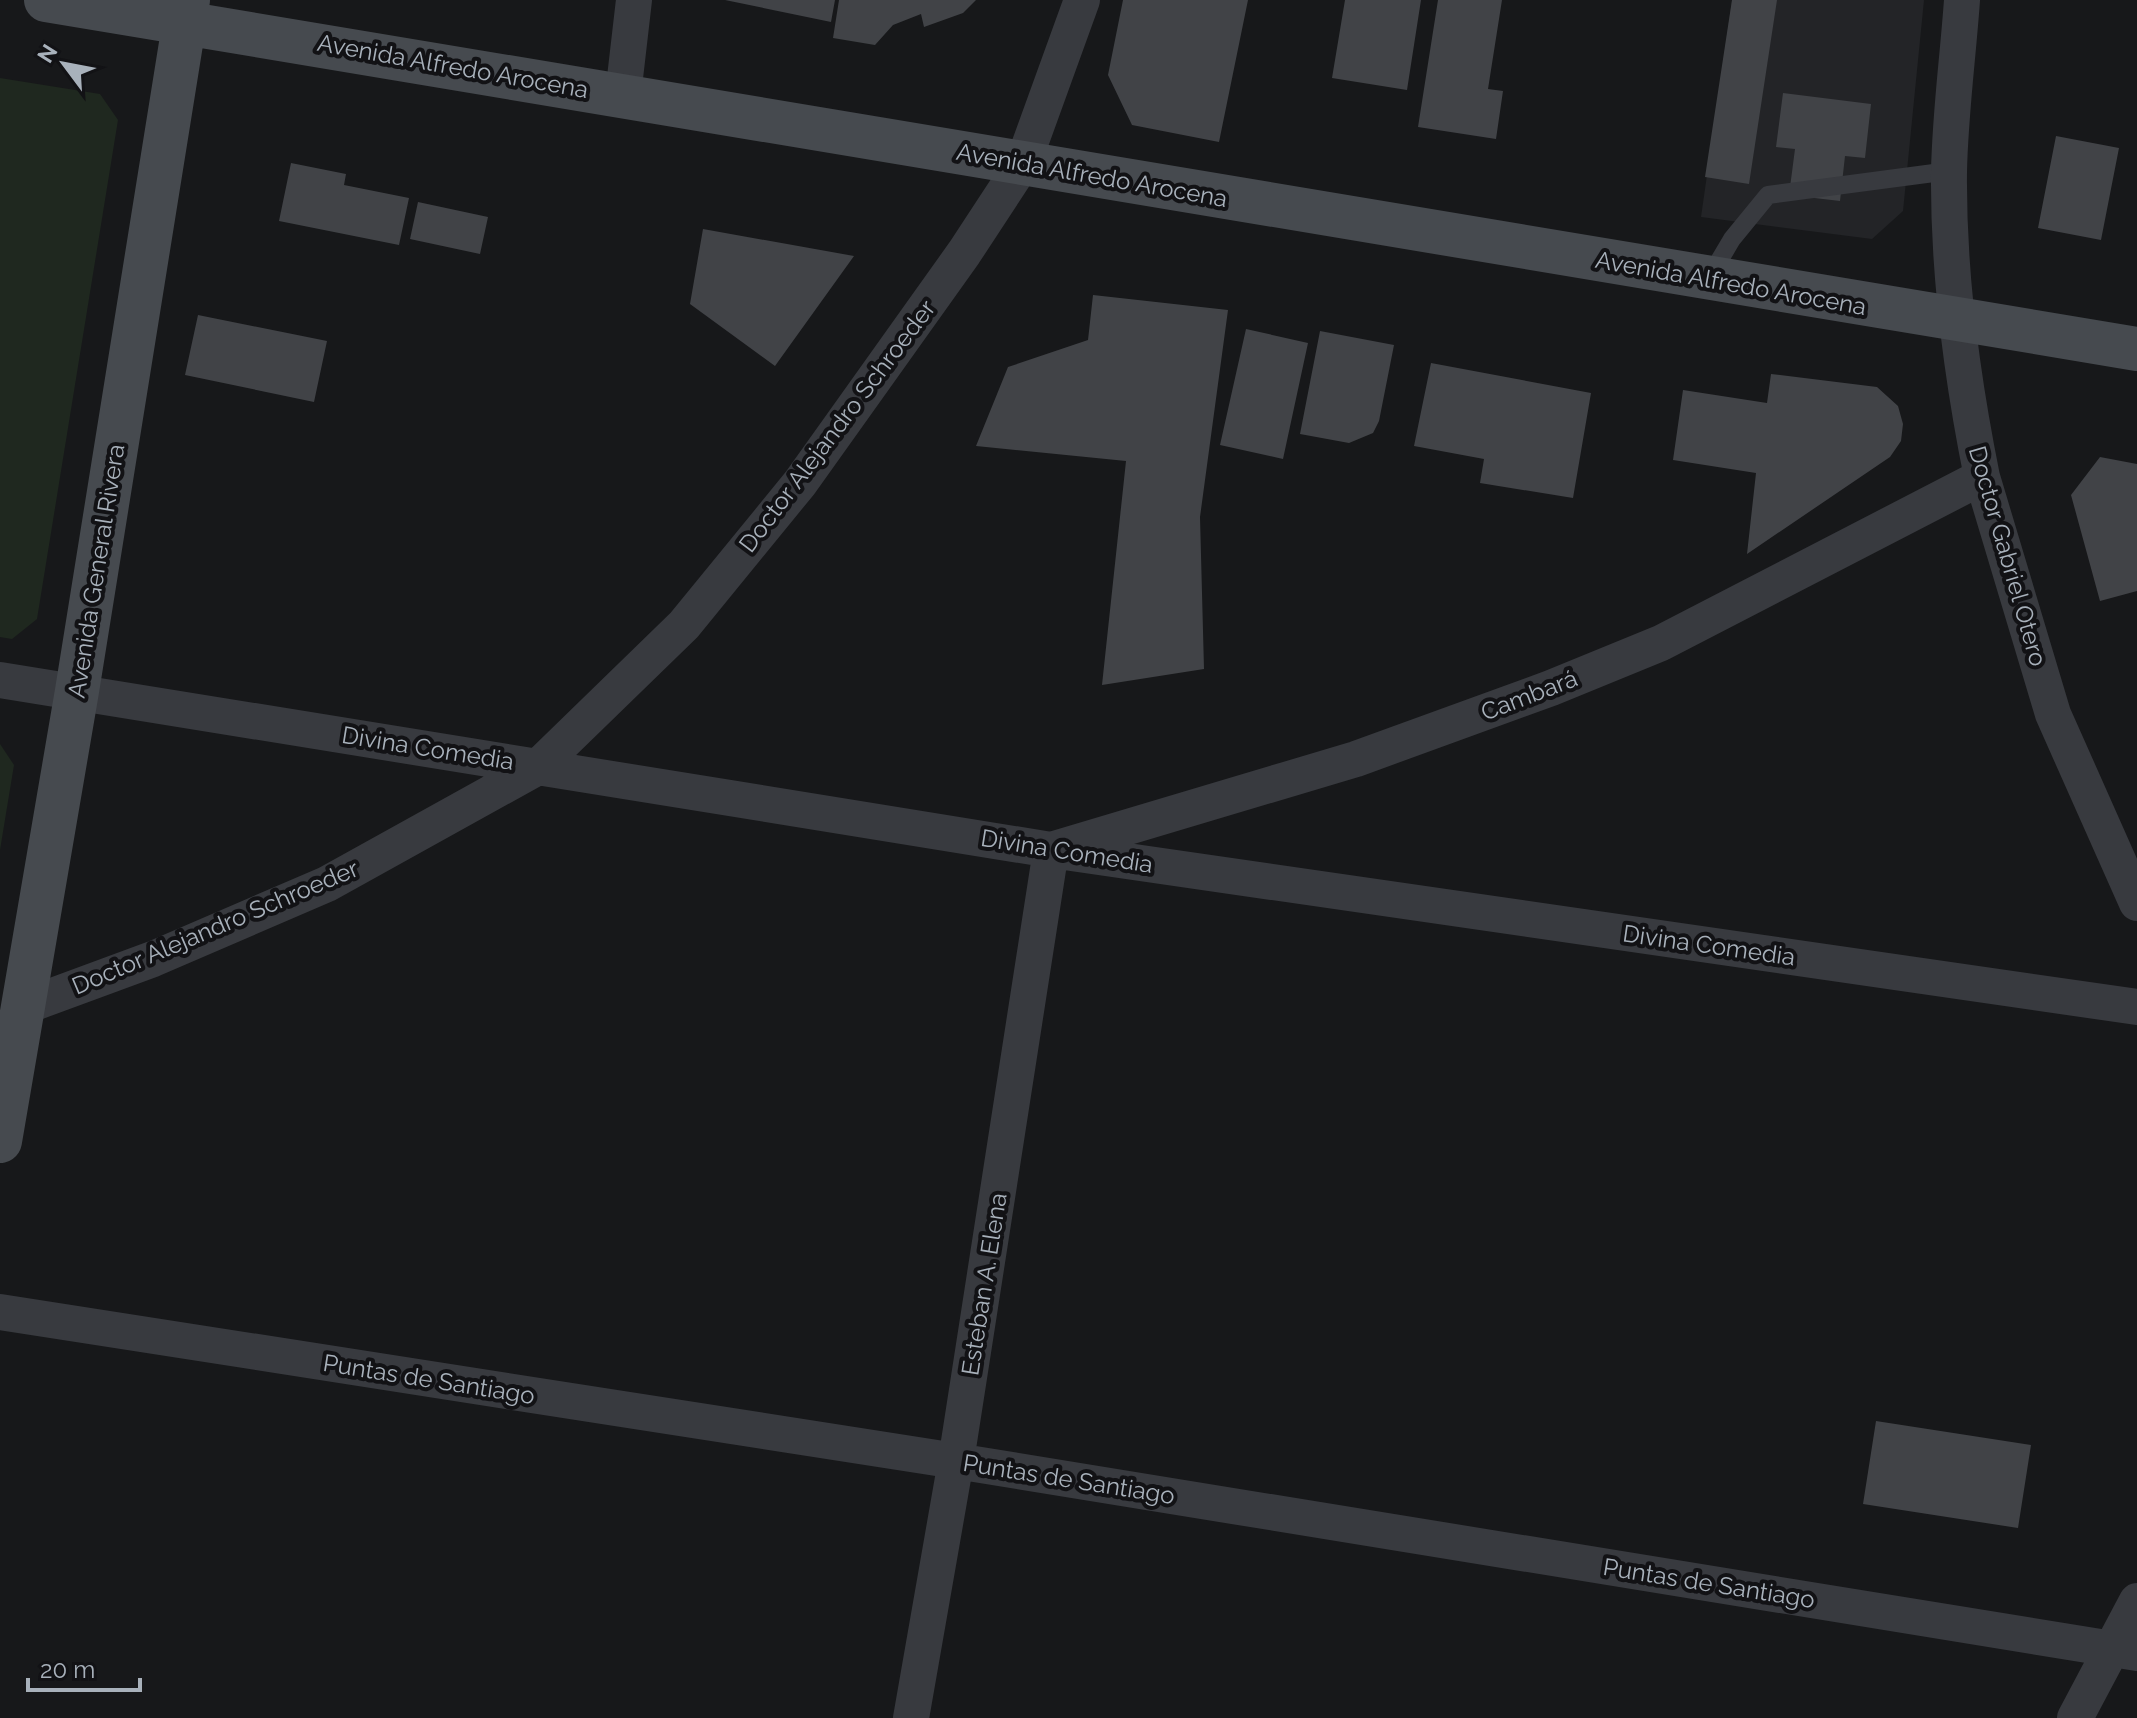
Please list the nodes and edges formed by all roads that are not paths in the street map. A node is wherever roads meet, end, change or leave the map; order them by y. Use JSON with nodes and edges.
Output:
{"nodes":[{"id":1,"x":46,"y":0,"type":"edge"},
{"id":2,"x":634,"y":0,"type":"edge"},
{"id":3,"x":1082,"y":0,"type":"edge"},
{"id":4,"x":1962,"y":0,"type":"edge"},
{"id":5,"x":186,"y":10,"type":"edge"},
{"id":6,"x":623,"y":95,"type":"junction"},
{"id":7,"x":1023,"y":163,"type":"junction"},
{"id":8,"x":1949,"y":171,"type":"junction"},
{"id":9,"x":1708,"y":279,"type":"junction"},
{"id":10,"x":1959,"y":321,"type":"junction"},
{"id":11,"x":2137,"y":349,"type":"edge"},
{"id":12,"x":1982,"y":477,"type":"junction"},
{"id":13,"x":0,"y":680,"type":"edge"},
{"id":14,"x":77,"y":691,"type":"junction"},
{"id":15,"x":538,"y":767,"type":"junction"},
{"id":16,"x":1051,"y":850,"type":"junction"},
{"id":17,"x":2137,"y":903,"type":"edge"},
{"id":18,"x":23,"y":1007,"type":"junction"},
{"id":19,"x":2137,"y":1007,"type":"edge"},
{"id":20,"x":0,"y":1141,"type":"edge"},
{"id":21,"x":0,"y":1312,"type":"edge"},
{"id":22,"x":956,"y":1461,"type":"junction"},
{"id":23,"x":2137,"y":1601,"type":"edge"},
{"id":24,"x":2124,"y":1651,"type":"edge"},
{"id":25,"x":911,"y":1718,"type":"edge"},
{"id":26,"x":2075,"y":1718,"type":"edge"}],
"edges":[{"from":1,"to":5,"type":"street","name":"Avenida Alfredo Arocena"},
{"from":2,"to":6,"type":"street"},
{"from":3,"to":7,"type":"street","name":"Doctor Alejandro Schroeder"},
{"from":4,"to":8,"type":"street","name":"Doctor Gabriel Otero"},
{"from":5,"to":6,"type":"street","name":"Avenida Alfredo Arocena"},
{"from":5,"to":14,"type":"street","name":"Avenida General Rivera"},
{"from":6,"to":7,"type":"street","name":"Avenida Alfredo Arocena"},
{"from":7,"to":9,"type":"street","name":"Avenida Alfredo Arocena"},
{"from":7,"to":15,"type":"street","name":"Doctor Alejandro Schroeder"},
{"from":8,"to":9,"type":"lane"},
{"from":8,"to":10,"type":"street","name":"Doctor Gabriel Otero"},
{"from":9,"to":10,"type":"street","name":"Avenida Alfredo Arocena"},
{"from":10,"to":11,"type":"street","name":"Avenida Alfredo Arocena"},
{"from":10,"to":12,"type":"street","name":"Doctor Gabriel Otero"},
{"from":12,"to":16,"type":"street","name":"Cambará"},
{"from":12,"to":17,"type":"street","name":"Doctor Gabriel Otero"},
{"from":13,"to":14,"type":"street","name":"Divina Comedia"},
{"from":14,"to":15,"type":"street","name":"Divina Comedia"},
{"from":14,"to":18,"type":"street","name":"Avenida General Rivera"},
{"from":15,"to":16,"type":"street","name":"Divina Comedia"},
{"from":15,"to":18,"type":"street","name":"Doctor Alejandro Schroeder"},
{"from":16,"to":19,"type":"street","name":"Divina Comedia"},
{"from":16,"to":22,"type":"street","name":"Esteban A. Elena"},
{"from":18,"to":20,"type":"street","name":"Avenida General Rivera"},
{"from":21,"to":22,"type":"street","name":"Puntas de Santiago"},
{"from":22,"to":24,"type":"street","name":"Puntas de Santiago"},
{"from":22,"to":25,"type":"street","name":"Esteban A. Elena"},
{"from":23,"to":24,"type":"street"},
{"from":24,"to":26,"type":"street"}]}
